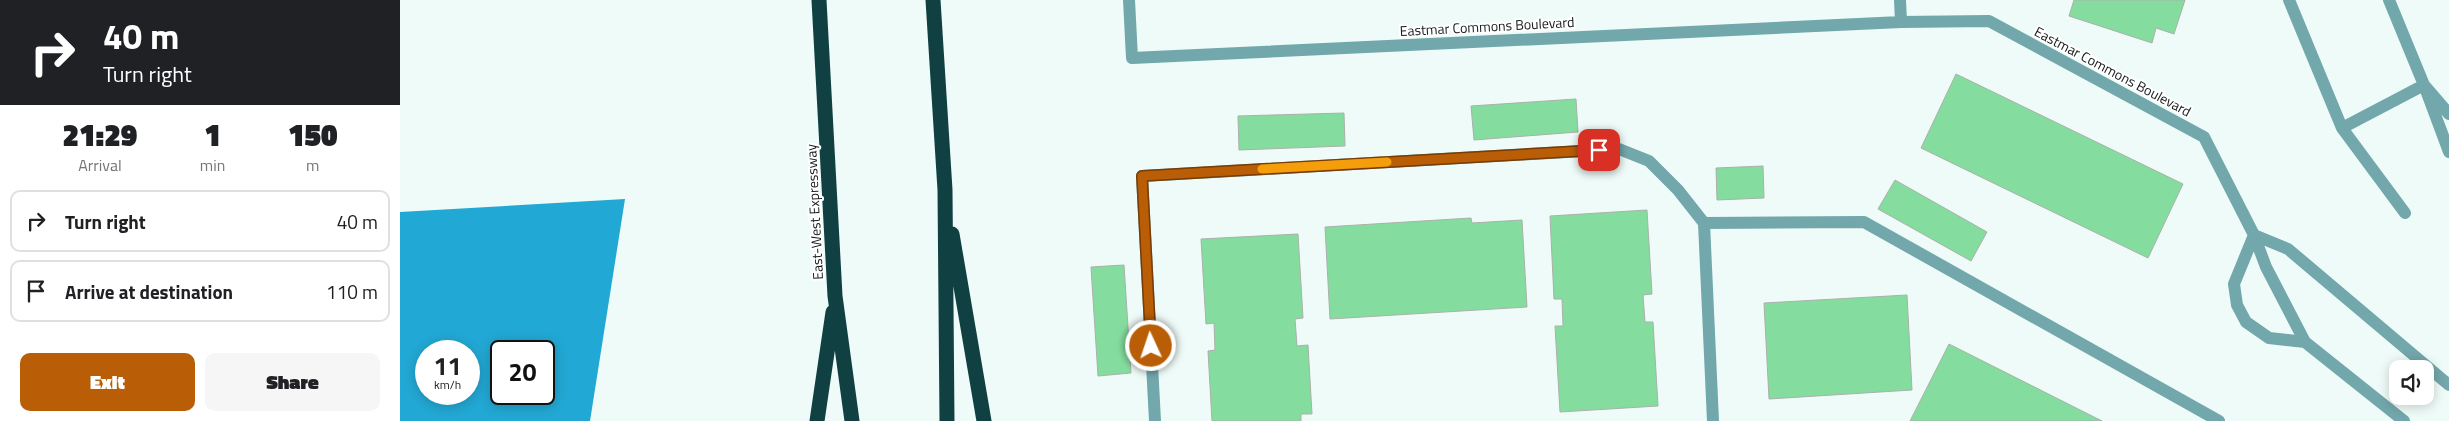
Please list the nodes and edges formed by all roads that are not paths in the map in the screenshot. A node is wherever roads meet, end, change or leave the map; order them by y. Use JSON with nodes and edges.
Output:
{"nodes":[{"id":1,"x":819,"y":0,"type":"edge"},
{"id":2,"x":934,"y":0,"type":"edge"},
{"id":3,"x":1129,"y":0,"type":"edge"},
{"id":4,"x":1900,"y":0,"type":"edge"},
{"id":5,"x":2289,"y":0,"type":"edge"},
{"id":6,"x":2388,"y":0,"type":"edge"},
{"id":7,"x":1901,"y":22,"type":"junction"},
{"id":8,"x":2424,"y":85,"type":"junction"},
{"id":9,"x":2449,"y":114,"type":"edge"},
{"id":10,"x":2342,"y":128,"type":"junction"},
{"id":11,"x":2449,"y":152,"type":"edge"},
{"id":12,"x":945,"y":190,"type":"junction"},
{"id":13,"x":2405,"y":213,"type":"dead end"},
{"id":14,"x":1704,"y":223,"type":"junction"},
{"id":15,"x":2254,"y":235,"type":"junction"},
{"id":16,"x":835,"y":296,"type":"junction"},
{"id":17,"x":2305,"y":342,"type":"junction"},
{"id":18,"x":2449,"y":385,"type":"edge"},
{"id":19,"x":817,"y":421,"type":"edge"},
{"id":20,"x":852,"y":421,"type":"edge"},
{"id":21,"x":947,"y":421,"type":"edge"},
{"id":22,"x":984,"y":421,"type":"edge"},
{"id":23,"x":1155,"y":421,"type":"edge"},
{"id":24,"x":1713,"y":421,"type":"edge"},
{"id":25,"x":2219,"y":421,"type":"edge"},
{"id":26,"x":2404,"y":421,"type":"edge"}],
"edges":[{"from":1,"to":16,"type":"highway","name":"East-West Expressway"},
{"from":2,"to":12,"type":"highway"},
{"from":3,"to":7,"type":"street","name":"Eastmar Commons Boulevard"},
{"from":4,"to":7,"type":"street"},
{"from":5,"to":10,"type":"street"},
{"from":6,"to":8,"type":"street"},
{"from":7,"to":15,"type":"street","name":"Eastmar Commons Boulevard"},
{"from":8,"to":9,"type":"street"},
{"from":8,"to":10,"type":"street"},
{"from":8,"to":11,"type":"street"},
{"from":10,"to":13,"type":"street"},
{"from":12,"to":21,"type":"highway"},
{"from":12,"to":22,"type":"highway"},
{"from":14,"to":23,"type":"street"},
{"from":14,"to":24,"type":"street"},
{"from":14,"to":25,"type":"street"},
{"from":15,"to":17,"type":"street","name":"Eastmar Commons Boulevard"},
{"from":15,"to":17,"type":"street"},
{"from":15,"to":18,"type":"street"},
{"from":16,"to":19,"type":"highway"},
{"from":16,"to":20,"type":"highway","name":"East-West Expressway"},
{"from":17,"to":26,"type":"street","name":"Eastmar Commons Boulevard"}]}
